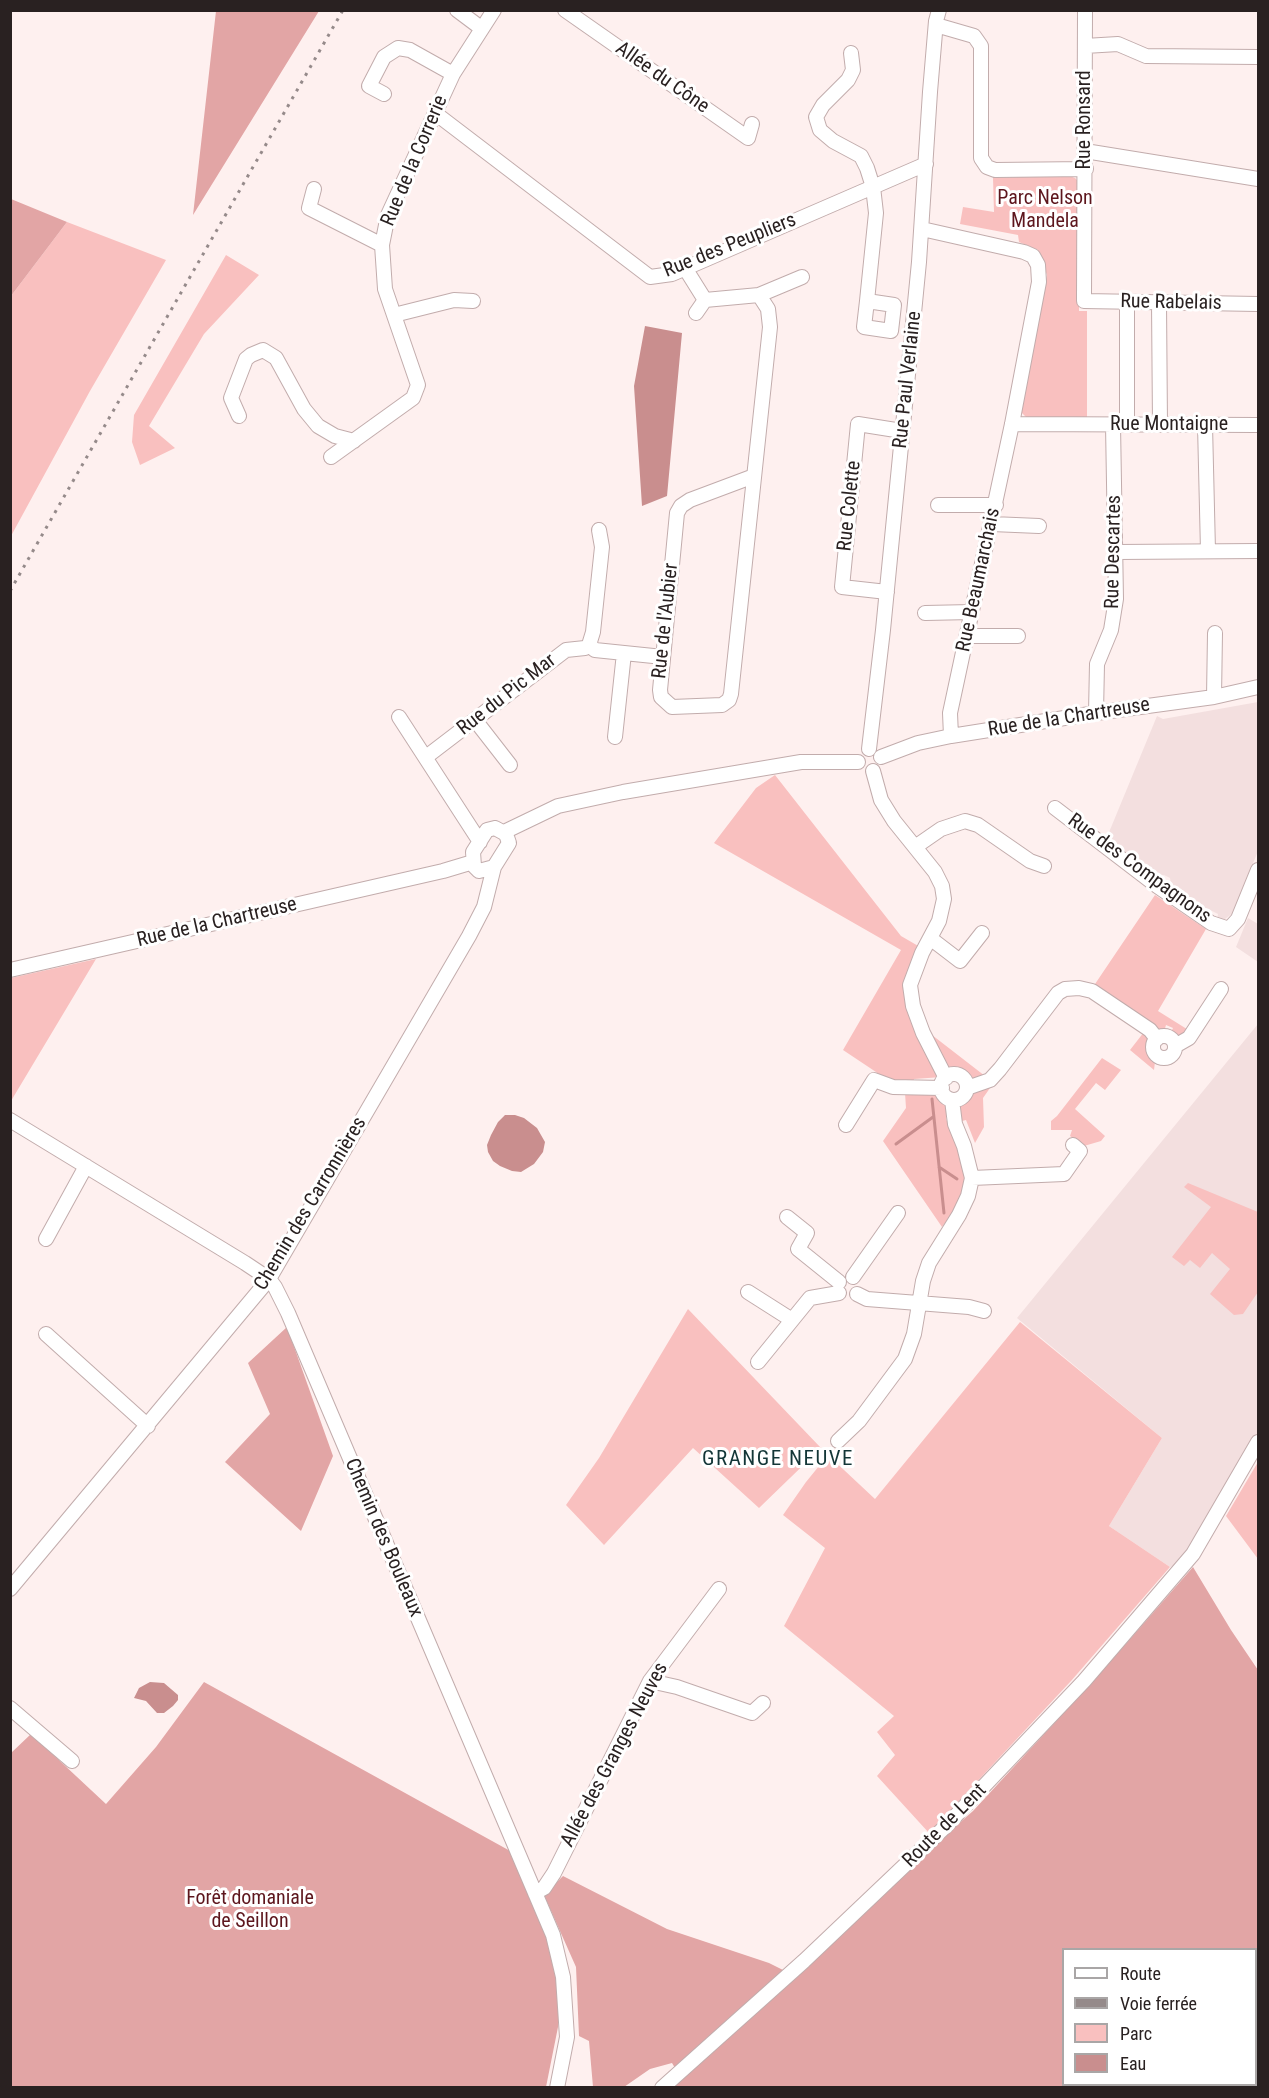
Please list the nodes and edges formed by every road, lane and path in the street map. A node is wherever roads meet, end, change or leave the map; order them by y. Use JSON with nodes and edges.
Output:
{"nodes":[{"id":1,"x":458,"y":10,"type":"edge"},
{"id":2,"x":494,"y":10,"type":"edge"},
{"id":3,"x":564,"y":10,"type":"edge"},
{"id":4,"x":939,"y":10,"type":"edge"},
{"id":5,"x":1085,"y":10,"type":"edge"},
{"id":6,"x":936,"y":25,"type":"junction"},
{"id":7,"x":481,"y":28,"type":"junction"},
{"id":8,"x":1085,"y":46,"type":"junction"},
{"id":9,"x":850,"y":53,"type":"dead end"},
{"id":10,"x":1258,"y":57,"type":"edge"},
{"id":11,"x":453,"y":74,"type":"junction"},
{"id":12,"x":384,"y":94,"type":"dead end"},
{"id":13,"x":435,"y":113,"type":"junction"},
{"id":14,"x":752,"y":124,"type":"dead end"},
{"id":15,"x":1086,"y":151,"type":"junction"},
{"id":16,"x":926,"y":164,"type":"junction"},
{"id":17,"x":1086,"y":169,"type":"junction"},
{"id":18,"x":1258,"y":179,"type":"edge"},
{"id":19,"x":873,"y":187,"type":"junction"},
{"id":20,"x":314,"y":189,"type":"dead end"},
{"id":21,"x":922,"y":230,"type":"junction"},
{"id":22,"x":382,"y":245,"type":"junction"},
{"id":23,"x":685,"y":268,"type":"junction"},
{"id":24,"x":802,"y":277,"type":"dead end"},
{"id":25,"x":759,"y":295,"type":"junction"},
{"id":26,"x":705,"y":300,"type":"junction"},
{"id":27,"x":473,"y":301,"type":"dead end"},
{"id":28,"x":867,"y":301,"type":"dead end"},
{"id":29,"x":1084,"y":301,"type":"joint"},
{"id":30,"x":1127,"y":303,"type":"junction"},
{"id":31,"x":1159,"y":303,"type":"junction"},
{"id":32,"x":1258,"y":304,"type":"edge"},
{"id":33,"x":696,"y":313,"type":"dead end"},
{"id":34,"x":394,"y":315,"type":"junction"},
{"id":35,"x":238,"y":416,"type":"dead end"},
{"id":36,"x":1012,"y":424,"type":"junction"},
{"id":37,"x":1120,"y":425,"type":"junction"},
{"id":38,"x":1160,"y":425,"type":"junction"},
{"id":39,"x":1205,"y":425,"type":"junction"},
{"id":40,"x":1258,"y":425,"type":"edge"},
{"id":41,"x":902,"y":431,"type":"junction"},
{"id":42,"x":354,"y":441,"type":"junction"},
{"id":43,"x":332,"y":457,"type":"dead end"},
{"id":44,"x":754,"y":476,"type":"junction"},
{"id":45,"x":938,"y":505,"type":"dead end"},
{"id":46,"x":996,"y":505,"type":"junction"},
{"id":47,"x":992,"y":524,"type":"junction"},
{"id":48,"x":1039,"y":526,"type":"dead end"},
{"id":49,"x":599,"y":530,"type":"dead end"},
{"id":50,"x":1208,"y":551,"type":"junction"},
{"id":51,"x":1258,"y":551,"type":"edge"},
{"id":52,"x":1116,"y":552,"type":"junction"},
{"id":53,"x":887,"y":592,"type":"junction"},
{"id":54,"x":972,"y":612,"type":"junction"},
{"id":55,"x":925,"y":614,"type":"dead end"},
{"id":56,"x":1215,"y":633,"type":"dead end"},
{"id":57,"x":967,"y":636,"type":"junction"},
{"id":58,"x":1018,"y":636,"type":"dead end"},
{"id":59,"x":589,"y":645,"type":"junction"},
{"id":60,"x":624,"y":653,"type":"junction"},
{"id":61,"x":663,"y":657,"type":"junction"},
{"id":62,"x":1258,"y":687,"type":"edge"},
{"id":63,"x":1214,"y":697,"type":"junction"},
{"id":64,"x":1096,"y":713,"type":"junction"},
{"id":65,"x":399,"y":717,"type":"dead end"},
{"id":66,"x":475,"y":720,"type":"junction"},
{"id":67,"x":951,"y":736,"type":"junction"},
{"id":68,"x":615,"y":737,"type":"dead end"},
{"id":69,"x":869,"y":748,"type":"junction"},
{"id":70,"x":426,"y":757,"type":"junction"},
{"id":71,"x":881,"y":757,"type":"junction"},
{"id":72,"x":858,"y":762,"type":"junction"},
{"id":73,"x":510,"y":765,"type":"dead end"},
{"id":74,"x":873,"y":771,"type":"junction"},
{"id":75,"x":1055,"y":808,"type":"dead end"},
{"id":76,"x":506,"y":837,"type":"junction"},
{"id":77,"x":915,"y":847,"type":"junction"},
{"id":78,"x":482,"y":854,"type":"junction"},
{"id":79,"x":1044,"y":866,"type":"dead end"},
{"id":80,"x":1258,"y":870,"type":"edge"},
{"id":81,"x":982,"y":933,"type":"dead end"},
{"id":82,"x":930,"y":938,"type":"junction"},
{"id":83,"x":10,"y":970,"type":"edge"},
{"id":84,"x":1221,"y":989,"type":"dead end"},
{"id":85,"x":1157,"y":1039,"type":"junction"},
{"id":86,"x":1175,"y":1046,"type":"junction"},
{"id":87,"x":944,"y":1083,"type":"junction"},
{"id":88,"x":967,"y":1088,"type":"junction"},
{"id":89,"x":952,"y":1100,"type":"junction"},
{"id":90,"x":10,"y":1120,"type":"edge"},
{"id":91,"x":846,"y":1125,"type":"dead end"},
{"id":92,"x":1073,"y":1145,"type":"dead end"},
{"id":93,"x":86,"y":1166,"type":"junction"},
{"id":94,"x":972,"y":1178,"type":"junction"},
{"id":95,"x":898,"y":1213,"type":"dead end"},
{"id":96,"x":787,"y":1217,"type":"dead end"},
{"id":97,"x":46,"y":1239,"type":"dead end"},
{"id":98,"x":853,"y":1277,"type":"junction"},
{"id":99,"x":269,"y":1279,"type":"junction"},
{"id":100,"x":839,"y":1287,"type":"junction"},
{"id":101,"x":748,"y":1292,"type":"dead end"},
{"id":102,"x":857,"y":1294,"type":"junction"},
{"id":103,"x":919,"y":1304,"type":"junction"},
{"id":104,"x":984,"y":1311,"type":"dead end"},
{"id":105,"x":792,"y":1320,"type":"junction"},
{"id":106,"x":46,"y":1334,"type":"dead end"},
{"id":107,"x":758,"y":1362,"type":"dead end"},
{"id":108,"x":148,"y":1426,"type":"junction"},
{"id":109,"x":838,"y":1441,"type":"dead end"},
{"id":110,"x":1258,"y":1442,"type":"edge"},
{"id":111,"x":10,"y":1589,"type":"edge"},
{"id":112,"x":719,"y":1589,"type":"dead end"},
{"id":113,"x":650,"y":1681,"type":"junction"},
{"id":114,"x":763,"y":1703,"type":"dead end"},
{"id":115,"x":10,"y":1708,"type":"edge"},
{"id":116,"x":72,"y":1761,"type":"dead end"},
{"id":117,"x":535,"y":1893,"type":"junction"},
{"id":118,"x":557,"y":2088,"type":"edge"},
{"id":119,"x":662,"y":2088,"type":"edge"}],
"edges":[{"from":1,"to":7,"type":"street"},
{"from":2,"to":7,"type":"street","name":"Rue de la Correrie"},
{"from":3,"to":14,"type":"street","name":"Allée du Cône"},
{"from":4,"to":6,"type":"street","name":"Rue Paul Verlaine"},
{"from":5,"to":8,"type":"street","name":"Rue Ronsard"},
{"from":6,"to":16,"type":"street","name":"Rue Paul Verlaine"},
{"from":6,"to":17,"type":"street"},
{"from":7,"to":11,"type":"street","name":"Rue de la Correrie"},
{"from":8,"to":10,"type":"street"},
{"from":8,"to":15,"type":"street","name":"Rue Ronsard"},
{"from":9,"to":19,"type":"street"},
{"from":11,"to":12,"type":"street"},
{"from":11,"to":13,"type":"street","name":"Rue de la Correrie"},
{"from":13,"to":22,"type":"street","name":"Rue de la Correrie"},
{"from":13,"to":23,"type":"street","name":"Rue des Peupliers"},
{"from":15,"to":17,"type":"street","name":"Rue Ronsard"},
{"from":15,"to":18,"type":"street"},
{"from":16,"to":19,"type":"street","name":"Rue des Peupliers"},
{"from":16,"to":21,"type":"street","name":"Rue Paul Verlaine"},
{"from":17,"to":29,"type":"street","name":"Rue Ronsard"},
{"from":19,"to":23,"type":"street","name":"Rue des Peupliers"},
{"from":19,"to":28,"type":"street"},
{"from":20,"to":22,"type":"street"},
{"from":21,"to":36,"type":"street","name":"Rue Beaumarchais"},
{"from":21,"to":41,"type":"street","name":"Rue Paul Verlaine"},
{"from":22,"to":34,"type":"street","name":"Rue de la Correrie"},
{"from":23,"to":26,"type":"street"},
{"from":24,"to":25,"type":"street"},
{"from":25,"to":26,"type":"street"},
{"from":25,"to":44,"type":"street","name":"Rue de l'Aubier"},
{"from":26,"to":33,"type":"street"},
{"from":27,"to":34,"type":"street"},
{"from":29,"to":30,"type":"street","name":"Rue Rabelais"},
{"from":30,"to":31,"type":"street","name":"Rue Rabelais"},
{"from":30,"to":37,"type":"street","name":"Rue Descartes"},
{"from":31,"to":32,"type":"street","name":"Rue Rabelais"},
{"from":31,"to":38,"type":"street"},
{"from":34,"to":42,"type":"street","name":"Rue de la Correrie"},
{"from":35,"to":42,"type":"street"},
{"from":36,"to":37,"type":"street","name":"Rue Montaigne"},
{"from":36,"to":46,"type":"street","name":"Rue Beaumarchais"},
{"from":37,"to":38,"type":"street","name":"Rue Montaigne"},
{"from":37,"to":52,"type":"street","name":"Rue Descartes"},
{"from":38,"to":39,"type":"street","name":"Rue Montaigne"},
{"from":39,"to":40,"type":"street","name":"Rue Montaigne"},
{"from":39,"to":50,"type":"street"},
{"from":41,"to":53,"type":"street","name":"Rue Paul Verlaine"},
{"from":41,"to":53,"type":"street","name":"Rue Colette"},
{"from":42,"to":43,"type":"street","name":"Rue de la Correrie"},
{"from":44,"to":61,"type":"street","name":"Rue de l'Aubier"},
{"from":44,"to":61,"type":"street","name":"Rue de l'Aubier"},
{"from":45,"to":46,"type":"street"},
{"from":46,"to":47,"type":"street","name":"Rue Beaumarchais"},
{"from":47,"to":48,"type":"street"},
{"from":47,"to":54,"type":"street","name":"Rue Beaumarchais"},
{"from":49,"to":59,"type":"street"},
{"from":50,"to":51,"type":"street"},
{"from":50,"to":52,"type":"street"},
{"from":52,"to":64,"type":"street","name":"Rue Descartes"},
{"from":53,"to":69,"type":"street","name":"Rue Paul Verlaine"},
{"from":54,"to":55,"type":"street"},
{"from":54,"to":57,"type":"street","name":"Rue Beaumarchais"},
{"from":56,"to":63,"type":"street"},
{"from":57,"to":58,"type":"street"},
{"from":57,"to":67,"type":"street","name":"Rue Beaumarchais"},
{"from":59,"to":60,"type":"street"},
{"from":59,"to":66,"type":"street","name":"Rue du Pic Mar"},
{"from":60,"to":61,"type":"street"},
{"from":60,"to":68,"type":"street"},
{"from":62,"to":63,"type":"street","name":"Rue de la Chartreuse"},
{"from":63,"to":64,"type":"street","name":"Rue de la Chartreuse"},
{"from":64,"to":67,"type":"street","name":"Rue de la Chartreuse"},
{"from":65,"to":70,"type":"street"},
{"from":66,"to":70,"type":"street","name":"Rue du Pic Mar"},
{"from":66,"to":73,"type":"street"},
{"from":67,"to":71,"type":"street","name":"Rue de la Chartreuse"},
{"from":69,"to":71,"type":"street"},
{"from":69,"to":72,"type":"street"},
{"from":70,"to":78,"type":"street"},
{"from":71,"to":74,"type":"street"},
{"from":72,"to":74,"type":"street"},
{"from":72,"to":76,"type":"street"},
{"from":74,"to":77,"type":"street"},
{"from":75,"to":80,"type":"street","name":"Rue des Compagnons"},
{"from":76,"to":78,"type":"street"},
{"from":76,"to":78,"type":"street"},
{"from":77,"to":79,"type":"street"},
{"from":77,"to":82,"type":"street"},
{"from":78,"to":83,"type":"street","name":"Rue de la Chartreuse"},
{"from":78,"to":99,"type":"street","name":"Chemin des Carronnières"},
{"from":81,"to":82,"type":"street"},
{"from":82,"to":87,"type":"street"},
{"from":84,"to":86,"type":"street"},
{"from":85,"to":86,"type":"street"},
{"from":85,"to":86,"type":"street"},
{"from":85,"to":88,"type":"street"},
{"from":87,"to":88,"type":"street"},
{"from":87,"to":89,"type":"street"},
{"from":87,"to":91,"type":"street"},
{"from":88,"to":89,"type":"street"},
{"from":89,"to":94,"type":"street"},
{"from":90,"to":93,"type":"street","name":"Chemin des Bouleaux"},
{"from":92,"to":94,"type":"street"},
{"from":93,"to":97,"type":"street"},
{"from":93,"to":99,"type":"street","name":"Chemin des Bouleaux"},
{"from":94,"to":103,"type":"street"},
{"from":95,"to":98,"type":"street"},
{"from":96,"to":100,"type":"street"},
{"from":98,"to":100,"type":"street"},
{"from":98,"to":102,"type":"street"},
{"from":99,"to":108,"type":"street","name":"Chemin des Carronnières"},
{"from":99,"to":117,"type":"street","name":"Chemin des Bouleaux"},
{"from":100,"to":102,"type":"street"},
{"from":100,"to":105,"type":"street"},
{"from":101,"to":105,"type":"street"},
{"from":102,"to":103,"type":"street"},
{"from":103,"to":104,"type":"street"},
{"from":103,"to":109,"type":"street"},
{"from":105,"to":107,"type":"street"},
{"from":106,"to":108,"type":"street"},
{"from":108,"to":111,"type":"street","name":"Chemin des Carronnières"},
{"from":110,"to":119,"type":"street","name":"Route de Lent"},
{"from":112,"to":113,"type":"street","name":"Allée des Granges Neuves"},
{"from":113,"to":114,"type":"street"},
{"from":113,"to":117,"type":"street","name":"Allée des Granges Neuves"},
{"from":115,"to":116,"type":"street"},
{"from":117,"to":118,"type":"street","name":"Chemin des Bouleaux"}]}
